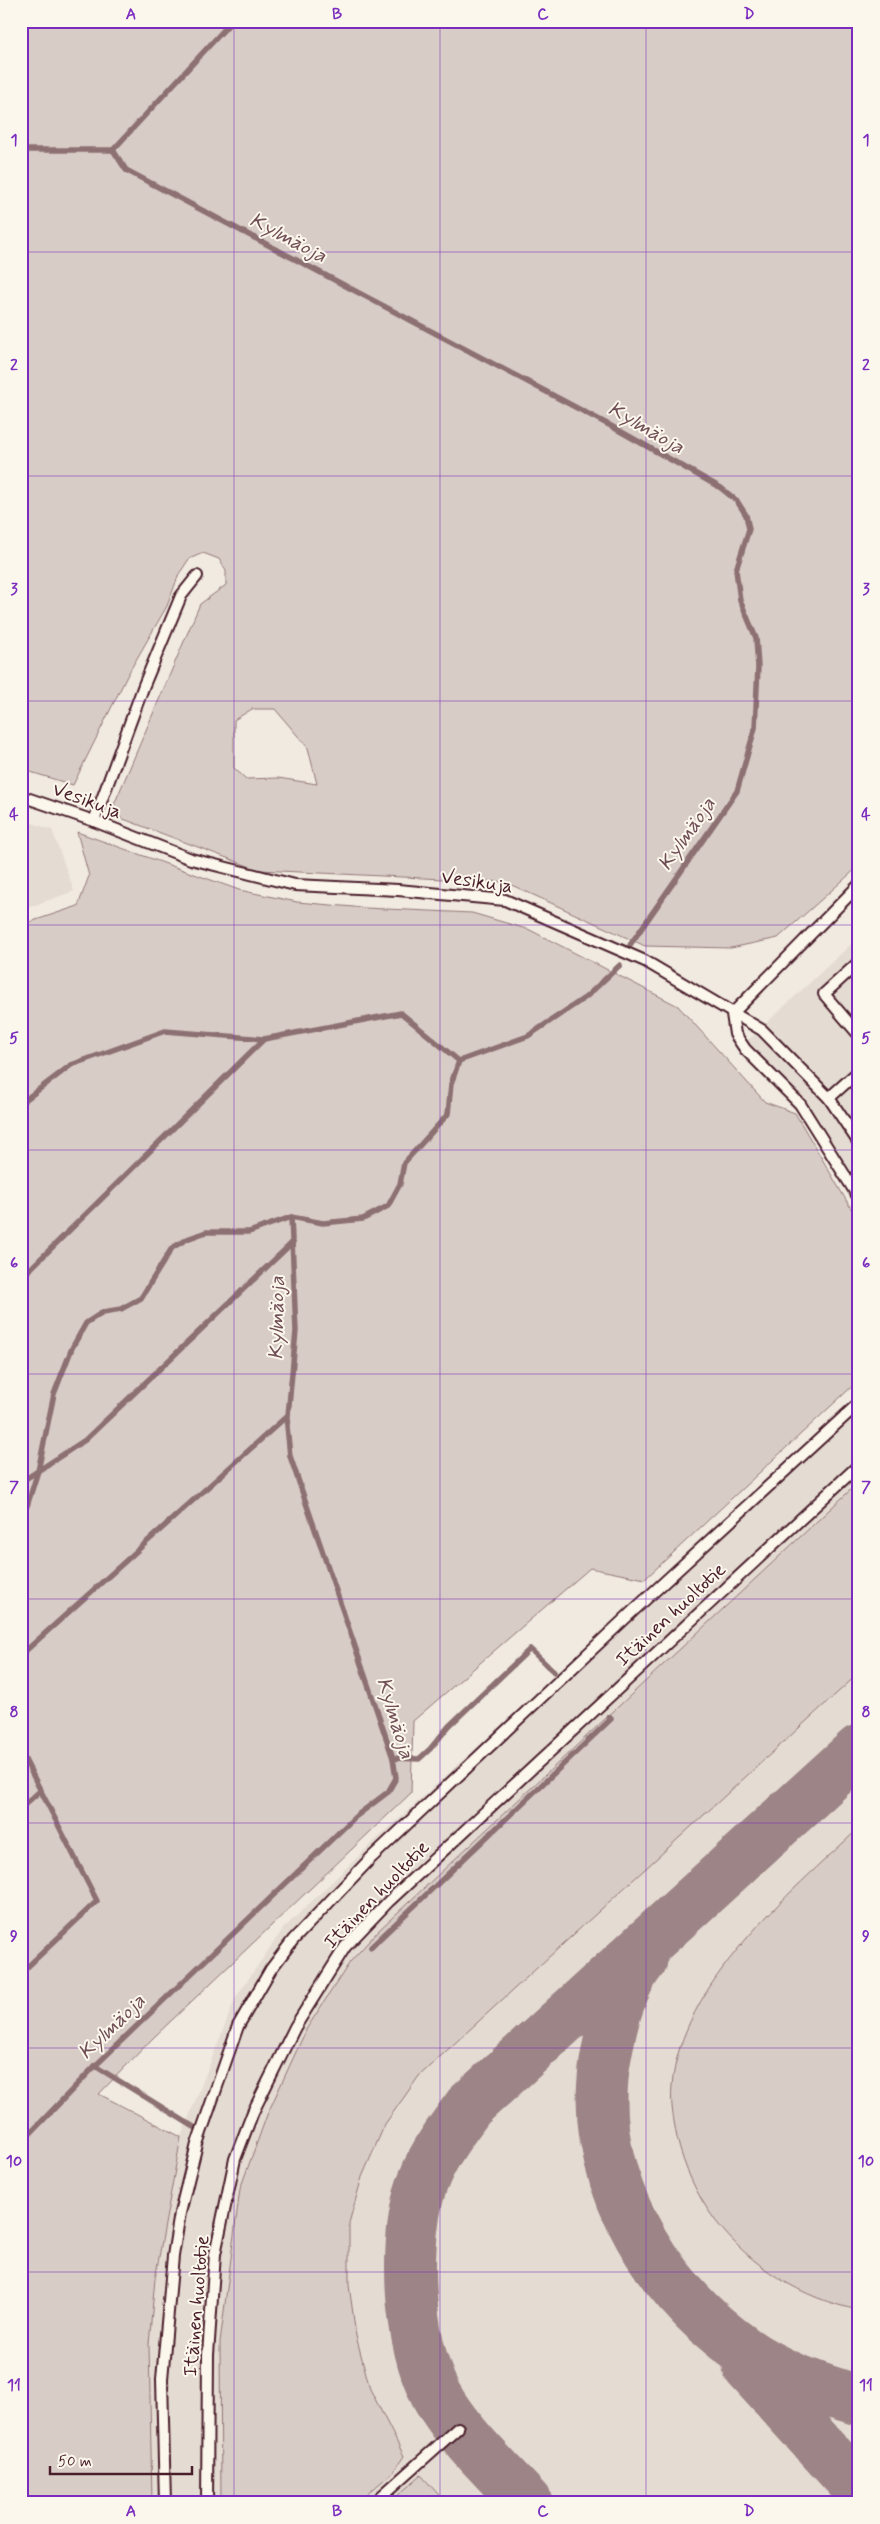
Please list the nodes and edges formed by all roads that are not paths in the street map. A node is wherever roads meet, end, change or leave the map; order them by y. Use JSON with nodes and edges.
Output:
{"nodes":[{"id":1,"x":197,"y":576,"type":"dead end"},
{"id":2,"x":21,"y":796,"type":"edge"},
{"id":3,"x":94,"y":821,"type":"junction"},
{"id":4,"x":859,"y":884,"type":"edge"},
{"id":5,"x":859,"y":962,"type":"edge"},
{"id":6,"x":732,"y":1014,"type":"junction"},
{"id":7,"x":859,"y":1035,"type":"edge"},
{"id":8,"x":859,"y":1071,"type":"edge"},
{"id":9,"x":829,"y":1098,"type":"junction"},
{"id":10,"x":859,"y":1143,"type":"edge"},
{"id":11,"x":859,"y":1198,"type":"edge"},
{"id":12,"x":859,"y":1403,"type":"edge"},
{"id":13,"x":859,"y":1464,"type":"edge"},
{"id":14,"x":458,"y":2428,"type":"dead end"},
{"id":15,"x":165,"y":2503,"type":"edge"},
{"id":16,"x":207,"y":2503,"type":"edge"},
{"id":17,"x":374,"y":2503,"type":"edge"}],
"edges":[{"from":1,"to":3,"type":"lane"},
{"from":2,"to":3,"type":"lane","name":"Vesikuja"},
{"from":3,"to":6,"type":"lane","name":"Vesikuja"},
{"from":4,"to":6,"type":"lane"},
{"from":5,"to":7,"type":"lane"},
{"from":6,"to":9,"type":"lane","name":"Vesikuja"},
{"from":6,"to":11,"type":"lane"},
{"from":8,"to":9,"type":"lane"},
{"from":9,"to":10,"type":"lane","name":"Vesikuja"},
{"from":12,"to":15,"type":"lane"},
{"from":13,"to":16,"type":"lane","name":"Itäinen huoltotie"},
{"from":14,"to":17,"type":"lane"}]}
